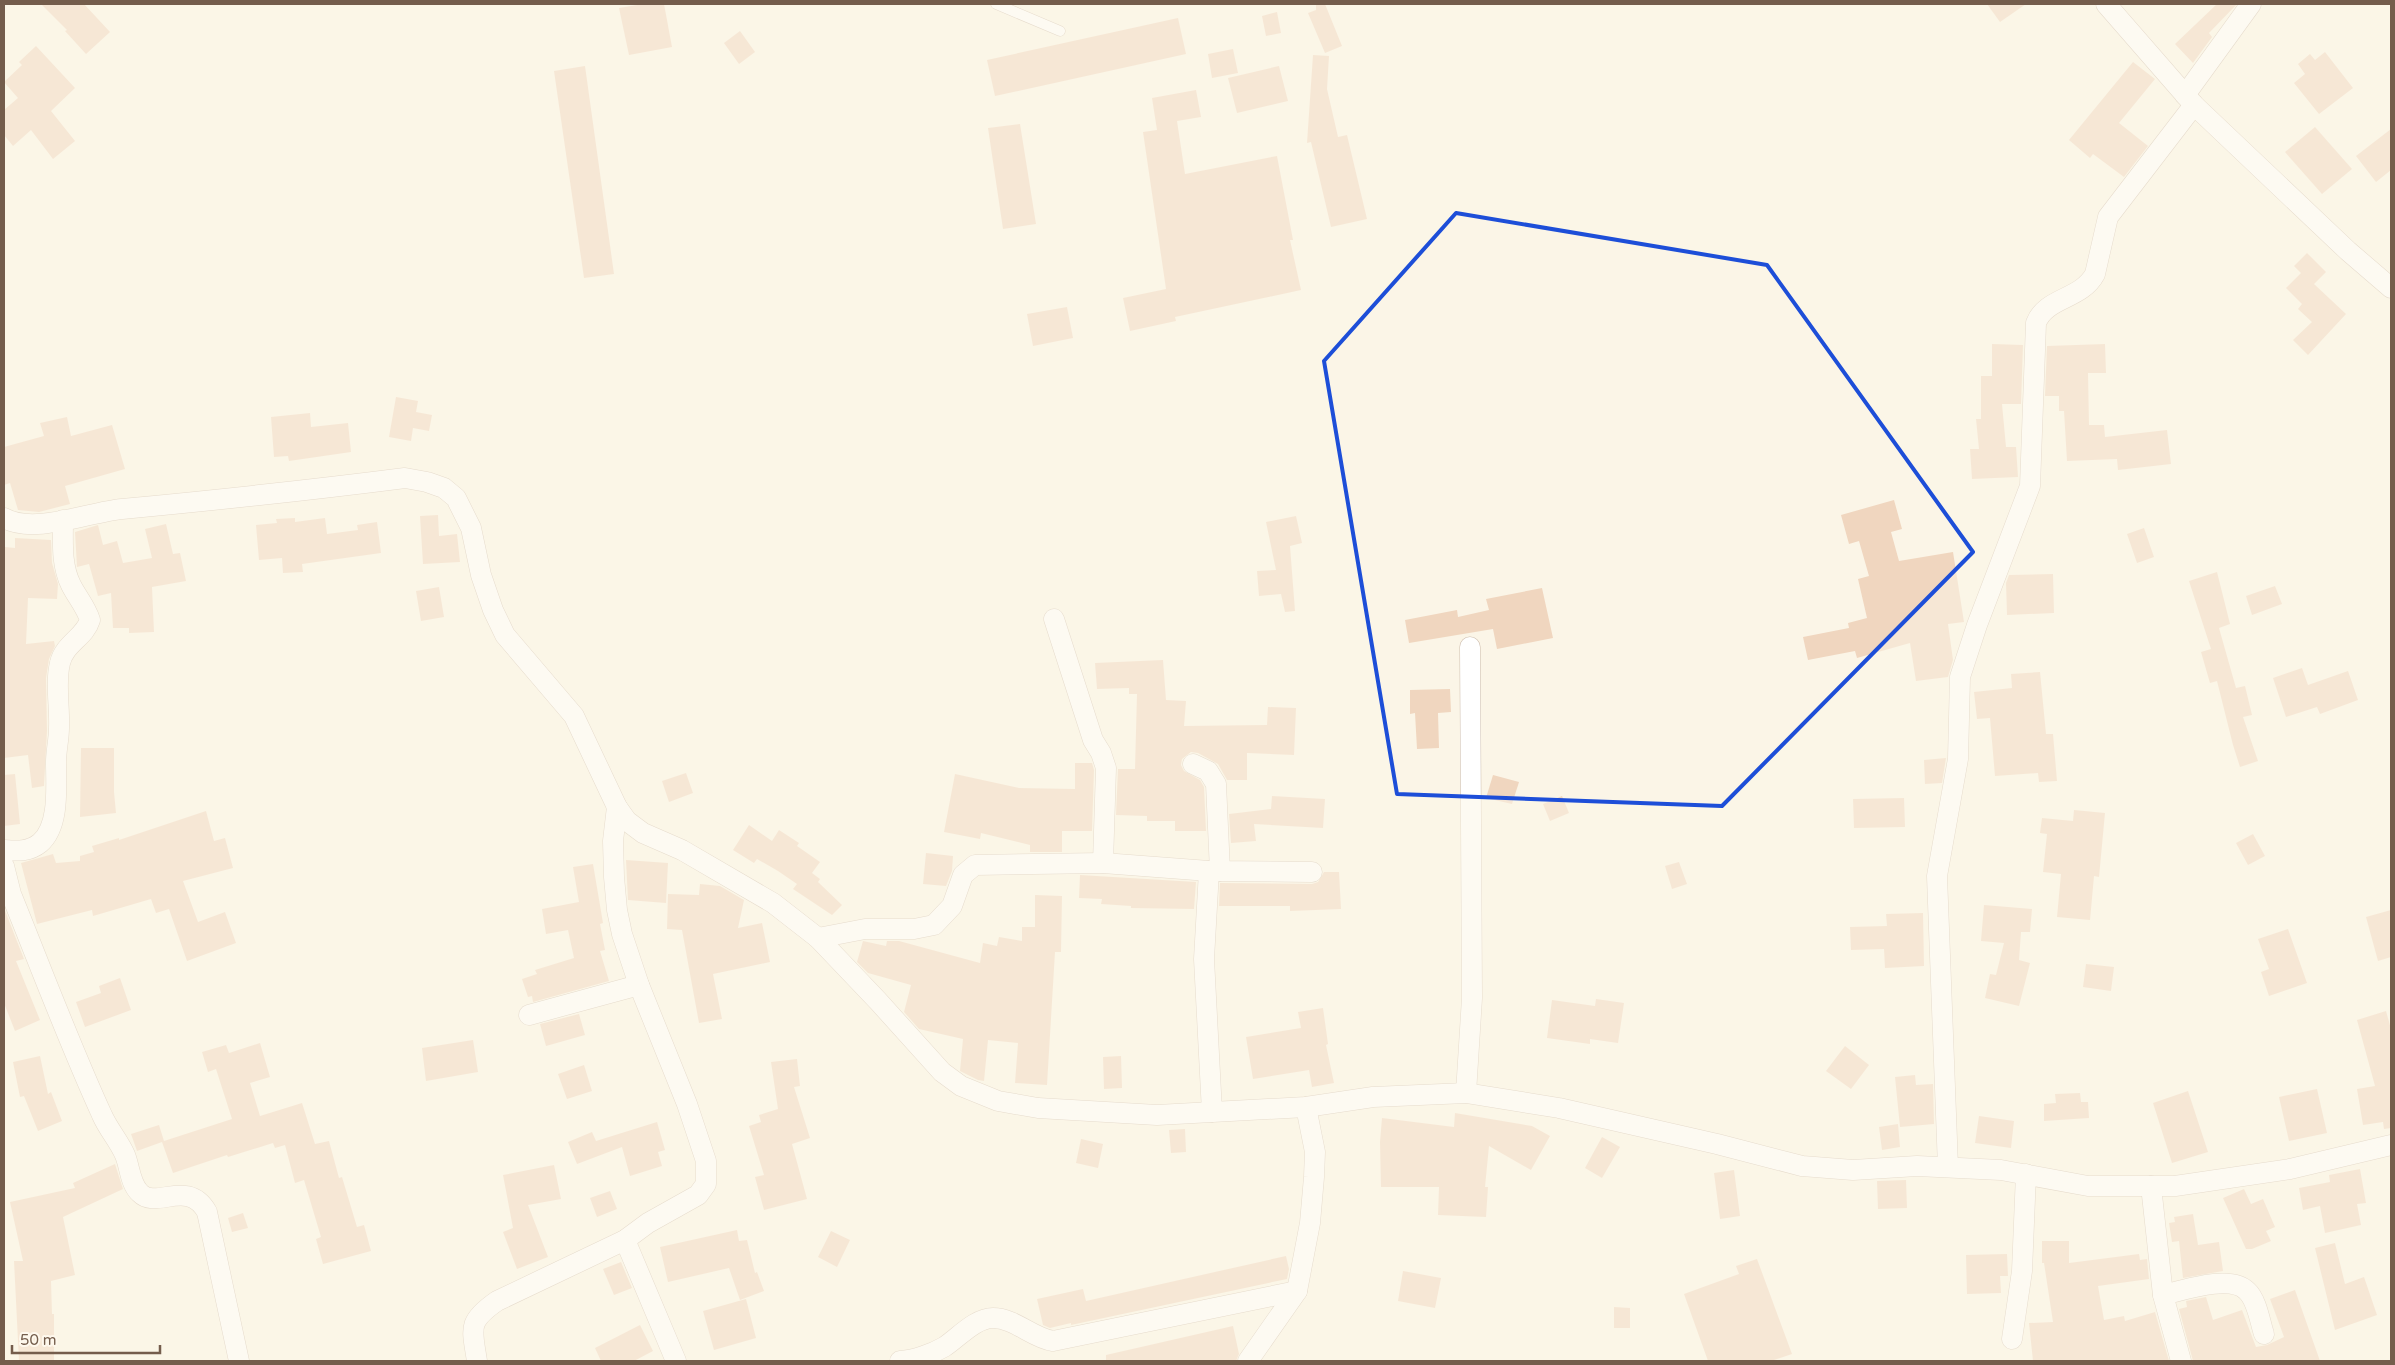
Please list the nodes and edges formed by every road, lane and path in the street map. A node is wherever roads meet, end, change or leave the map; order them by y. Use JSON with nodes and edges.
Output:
{"nodes":[{"id":1,"x":996,"y":4,"type":"edge"},
{"id":2,"x":2106,"y":4,"type":"edge"},
{"id":3,"x":2251,"y":4,"type":"edge"},
{"id":4,"x":1060,"y":31,"type":"dead end"},
{"id":5,"x":2190,"y":100,"type":"junction"},
{"id":6,"x":2391,"y":288,"type":"edge"},
{"id":7,"x":4,"y":518,"type":"edge"},
{"id":8,"x":63,"y":520,"type":"junction"},
{"id":9,"x":1054,"y":620,"type":"dead end"},
{"id":10,"x":1470,"y":647,"type":"dead end"},
{"id":11,"x":1193,"y":764,"type":"dead end"},
{"id":12,"x":617,"y":807,"type":"junction"},
{"id":13,"x":4,"y":850,"type":"edge"},
{"id":14,"x":1103,"y":863,"type":"junction"},
{"id":15,"x":4,"y":866,"type":"edge"},
{"id":16,"x":1214,"y":871,"type":"junction"},
{"id":17,"x":1312,"y":872,"type":"dead end"},
{"id":18,"x":818,"y":938,"type":"junction"},
{"id":19,"x":639,"y":984,"type":"junction"},
{"id":20,"x":529,"y":1015,"type":"dead end"},
{"id":21,"x":1466,"y":1093,"type":"junction"},
{"id":22,"x":1306,"y":1106,"type":"junction"},
{"id":23,"x":1212,"y":1112,"type":"junction"},
{"id":24,"x":2391,"y":1145,"type":"edge"},
{"id":25,"x":1948,"y":1167,"type":"junction"},
{"id":26,"x":2026,"y":1174,"type":"junction"},
{"id":27,"x":2151,"y":1186,"type":"junction"},
{"id":28,"x":625,"y":1240,"type":"junction"},
{"id":29,"x":1297,"y":1291,"type":"junction"},
{"id":30,"x":2163,"y":1295,"type":"junction"},
{"id":31,"x":2264,"y":1334,"type":"dead end"},
{"id":32,"x":2012,"y":1339,"type":"dead end"},
{"id":33,"x":239,"y":1361,"type":"edge"},
{"id":34,"x":477,"y":1361,"type":"edge"},
{"id":35,"x":676,"y":1361,"type":"edge"},
{"id":36,"x":900,"y":1361,"type":"edge"},
{"id":37,"x":1248,"y":1361,"type":"edge"},
{"id":38,"x":2181,"y":1361,"type":"edge"}],
"edges":[{"from":1,"to":4,"type":"lane"},
{"from":2,"to":5,"type":"street"},
{"from":3,"to":5,"type":"street"},
{"from":5,"to":6,"type":"street"},
{"from":5,"to":25,"type":"street"},
{"from":7,"to":8,"type":"street"},
{"from":8,"to":12,"type":"street"},
{"from":8,"to":13,"type":"street"},
{"from":9,"to":14,"type":"street"},
{"from":10,"to":21,"type":"street"},
{"from":11,"to":16,"type":"street"},
{"from":12,"to":18,"type":"street"},
{"from":12,"to":19,"type":"street"},
{"from":14,"to":16,"type":"street"},
{"from":14,"to":18,"type":"street"},
{"from":15,"to":33,"type":"street"},
{"from":16,"to":17,"type":"street"},
{"from":16,"to":23,"type":"street"},
{"from":18,"to":23,"type":"street"},
{"from":19,"to":20,"type":"street"},
{"from":19,"to":28,"type":"street"},
{"from":21,"to":22,"type":"street"},
{"from":21,"to":25,"type":"street"},
{"from":22,"to":23,"type":"street"},
{"from":22,"to":29,"type":"street"},
{"from":24,"to":27,"type":"street"},
{"from":25,"to":26,"type":"street"},
{"from":26,"to":27,"type":"street"},
{"from":26,"to":32,"type":"street"},
{"from":27,"to":30,"type":"street"},
{"from":28,"to":34,"type":"street"},
{"from":28,"to":35,"type":"street"},
{"from":29,"to":36,"type":"street"},
{"from":29,"to":37,"type":"street"},
{"from":30,"to":31,"type":"street"},
{"from":30,"to":38,"type":"street"}]}
